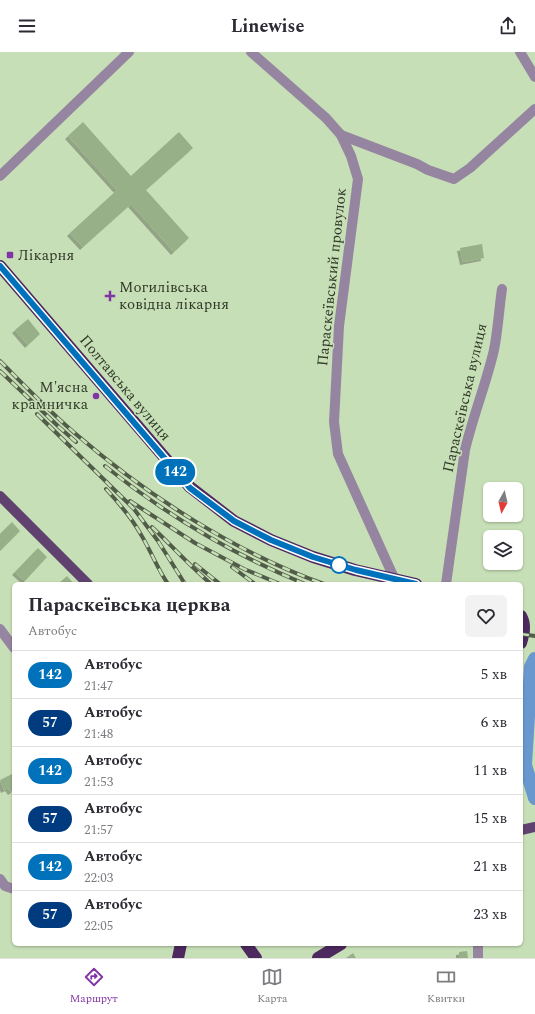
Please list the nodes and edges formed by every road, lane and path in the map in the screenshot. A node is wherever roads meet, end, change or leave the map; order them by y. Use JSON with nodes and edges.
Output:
{"nodes":[{"id":1,"x":129,"y":52,"type":"edge"},
{"id":2,"x":251,"y":52,"type":"edge"},
{"id":3,"x":520,"y":52,"type":"edge"},
{"id":4,"x":535,"y":77,"type":"edge"},
{"id":5,"x":535,"y":109,"type":"edge"},
{"id":6,"x":341,"y":136,"type":"junction"},
{"id":7,"x":0,"y":176,"type":"edge"},
{"id":8,"x":0,"y":266,"type":"edge"},
{"id":9,"x":502,"y":289,"type":"dead end"},
{"id":10,"x":0,"y":496,"type":"edge"},
{"id":11,"x":395,"y":580,"type":"junction"},
{"id":12,"x":86,"y":582,"type":"edge"},
{"id":13,"x":406,"y":582,"type":"edge"},
{"id":14,"x":446,"y":582,"type":"edge"},
{"id":15,"x":523,"y":621,"type":"edge"},
{"id":16,"x":0,"y":629,"type":"edge"},
{"id":17,"x":523,"y":635,"type":"edge"},
{"id":18,"x":12,"y":645,"type":"edge"},
{"id":19,"x":535,"y":827,"type":"edge"},
{"id":20,"x":523,"y":830,"type":"edge"},
{"id":21,"x":0,"y":878,"type":"edge"},
{"id":22,"x":12,"y":888,"type":"edge"},
{"id":23,"x":181,"y":946,"type":"edge"},
{"id":24,"x":247,"y":946,"type":"edge"},
{"id":25,"x":338,"y":946,"type":"edge"},
{"id":26,"x":478,"y":946,"type":"edge"},
{"id":27,"x":178,"y":958,"type":"edge"},
{"id":28,"x":256,"y":958,"type":"edge"},
{"id":29,"x":318,"y":958,"type":"edge"},
{"id":30,"x":478,"y":958,"type":"edge"}],
"edges":[{"from":1,"to":7,"type":"street"},
{"from":2,"to":6,"type":"street"},
{"from":3,"to":4,"type":"street"},
{"from":5,"to":6,"type":"street"},
{"from":6,"to":11,"type":"street","name":"Параскеївський провулок"},
{"from":8,"to":11,"type":"highway","name":"Полтавська вулиця"},
{"from":9,"to":14,"type":"street","name":"Параскеївська вулиця"},
{"from":10,"to":12,"type":"main road"},
{"from":11,"to":13,"type":"highway","name":"Полтавська вулиця"},
{"from":15,"to":17,"type":"highway"},
{"from":16,"to":18,"type":"street"},
{"from":19,"to":20,"type":"main road"},
{"from":21,"to":22,"type":"street"},
{"from":23,"to":27,"type":"highway"},
{"from":24,"to":28,"type":"highway"},
{"from":25,"to":29,"type":"highway"},
{"from":26,"to":30,"type":"street"}]}
